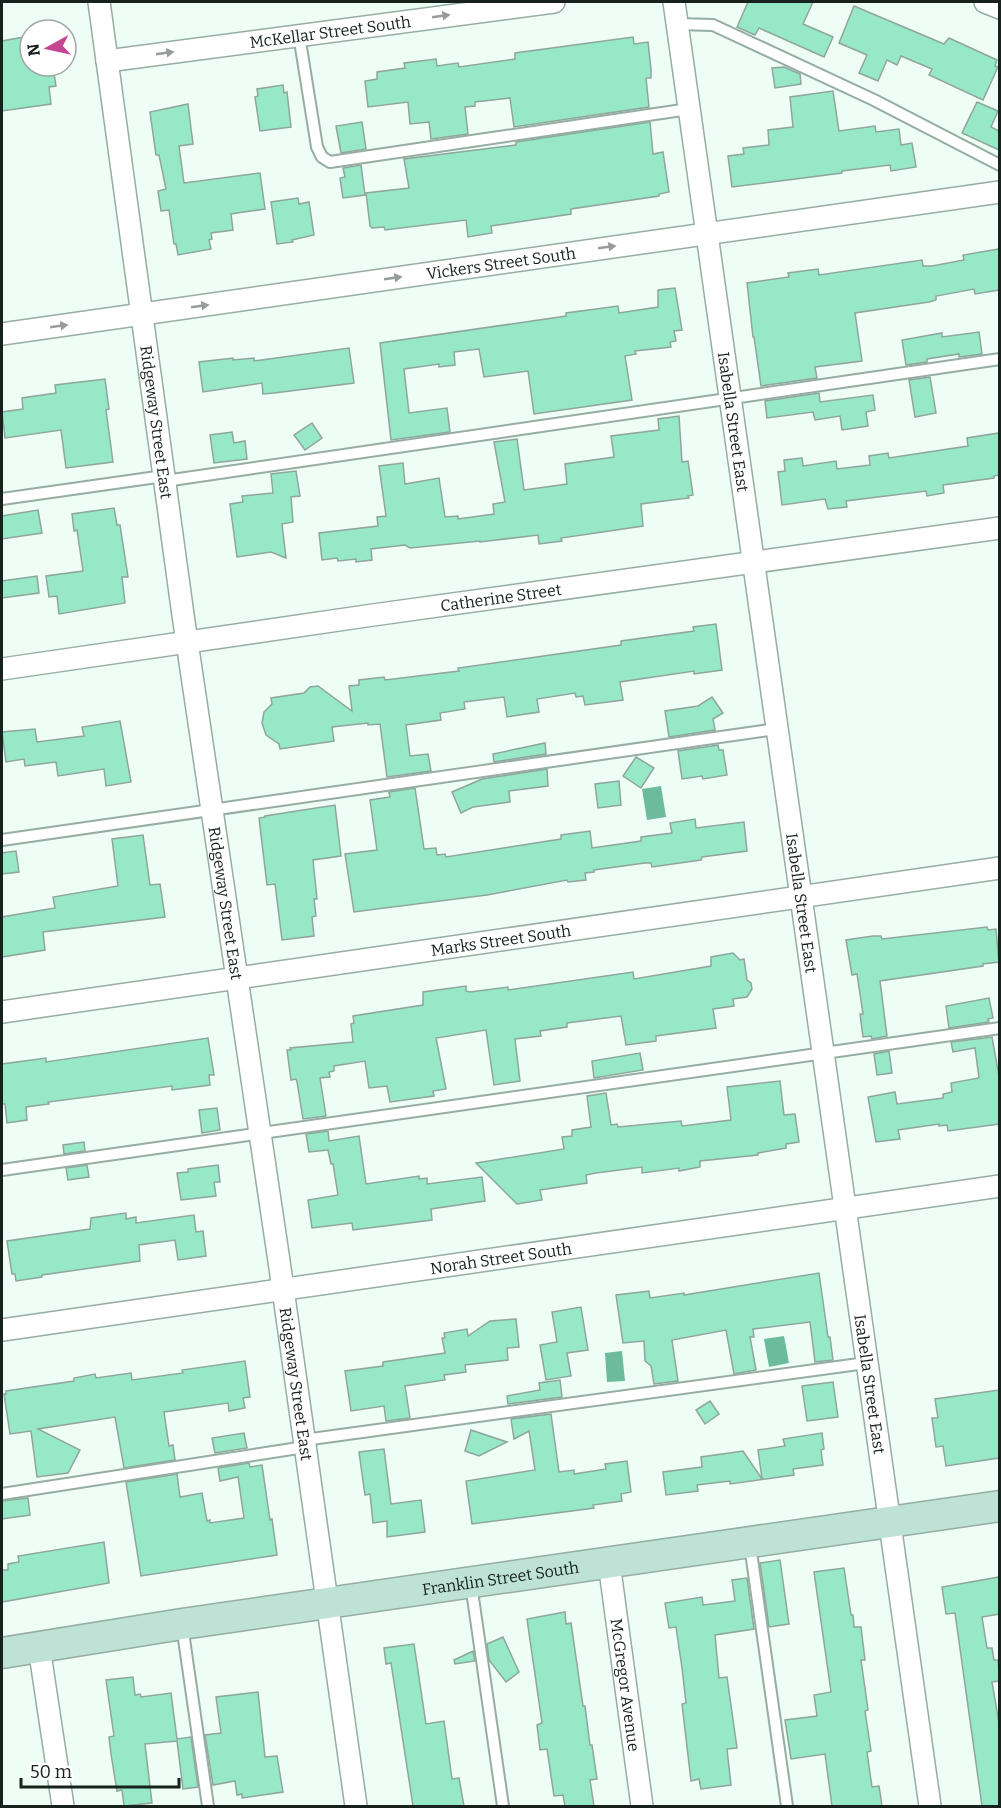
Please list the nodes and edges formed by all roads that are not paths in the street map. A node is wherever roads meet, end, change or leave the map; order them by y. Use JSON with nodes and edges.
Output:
{"nodes":[{"id":1,"x":99,"y":2,"type":"edge"},
{"id":2,"x":554,"y":2,"type":"edge"},
{"id":3,"x":674,"y":2,"type":"edge"},
{"id":4,"x":985,"y":2,"type":"edge"},
{"id":5,"x":999,"y":8,"type":"edge"},
{"id":6,"x":677,"y":24,"type":"junction"},
{"id":7,"x":299,"y":35,"type":"junction"},
{"id":8,"x":107,"y":61,"type":"junction"},
{"id":9,"x":689,"y":109,"type":"junction"},
{"id":10,"x":999,"y":165,"type":"edge"},
{"id":11,"x":999,"y":192,"type":"edge"},
{"id":12,"x":708,"y":232,"type":"junction"},
{"id":13,"x":142,"y":314,"type":"junction"},
{"id":14,"x":2,"y":334,"type":"edge"},
{"id":15,"x":999,"y":359,"type":"edge"},
{"id":16,"x":731,"y":400,"type":"junction"},
{"id":17,"x":164,"y":478,"type":"junction"},
{"id":18,"x":2,"y":499,"type":"edge"},
{"id":19,"x":999,"y":528,"type":"edge"},
{"id":20,"x":753,"y":562,"type":"junction"},
{"id":21,"x":188,"y":642,"type":"junction"},
{"id":22,"x":2,"y":669,"type":"edge"},
{"id":23,"x":776,"y":729,"type":"junction"},
{"id":24,"x":212,"y":809,"type":"junction"},
{"id":25,"x":2,"y":840,"type":"edge"},
{"id":26,"x":999,"y":868,"type":"edge"},
{"id":27,"x":800,"y":896,"type":"junction"},
{"id":28,"x":237,"y":980,"type":"junction"},
{"id":29,"x":2,"y":1012,"type":"edge"},
{"id":30,"x":999,"y":1028,"type":"edge"},
{"id":31,"x":823,"y":1053,"type":"junction"},
{"id":32,"x":260,"y":1133,"type":"junction"},
{"id":33,"x":2,"y":1170,"type":"edge"},
{"id":34,"x":999,"y":1186,"type":"edge"},
{"id":35,"x":845,"y":1208,"type":"junction"},
{"id":36,"x":283,"y":1289,"type":"junction"},
{"id":37,"x":2,"y":1329,"type":"edge"},
{"id":38,"x":866,"y":1363,"type":"junction"},
{"id":39,"x":304,"y":1444,"type":"junction"},
{"id":40,"x":2,"y":1494,"type":"edge"},
{"id":41,"x":999,"y":1506,"type":"edge"},
{"id":42,"x":888,"y":1522,"type":"junction"},
{"id":43,"x":750,"y":1542,"type":"junction"},
{"id":44,"x":609,"y":1563,"type":"junction"},
{"id":45,"x":471,"y":1584,"type":"junction"},
{"id":46,"x":326,"y":1604,"type":"junction"},
{"id":47,"x":182,"y":1624,"type":"junction"},
{"id":48,"x":39,"y":1647,"type":"junction"},
{"id":49,"x":2,"y":1653,"type":"edge"},
{"id":50,"x":63,"y":1806,"type":"edge"},
{"id":51,"x":208,"y":1806,"type":"edge"},
{"id":52,"x":356,"y":1806,"type":"edge"},
{"id":53,"x":503,"y":1806,"type":"edge"},
{"id":54,"x":642,"y":1806,"type":"edge"},
{"id":55,"x":787,"y":1806,"type":"edge"},
{"id":56,"x":930,"y":1806,"type":"edge"}],
"edges":[{"from":1,"to":8,"type":"street","name":"Ridgeway Street East"},
{"from":7,"to":2,"type":"street","name":"McKellar Street South","one_way":true},
{"from":3,"to":6,"type":"street","name":"Isabella Street East"},
{"from":4,"to":5,"type":"street"},
{"from":6,"to":9,"type":"street","name":"Isabella Street East"},
{"from":6,"to":10,"type":"lane"},
{"from":8,"to":7,"type":"street","name":"McKellar Street South","one_way":true},
{"from":7,"to":9,"type":"lane"},
{"from":8,"to":13,"type":"street","name":"Ridgeway Street East"},
{"from":9,"to":12,"type":"street","name":"Isabella Street East"},
{"from":11,"to":12,"type":"street","name":"Vickers Street South"},
{"from":13,"to":12,"type":"street","name":"Vickers Street South","one_way":true},
{"from":12,"to":16,"type":"street","name":"Isabella Street East"},
{"from":14,"to":13,"type":"street","name":"Vickers Street South","one_way":true},
{"from":13,"to":17,"type":"street","name":"Ridgeway Street East"},
{"from":15,"to":16,"type":"lane"},
{"from":16,"to":17,"type":"lane"},
{"from":16,"to":20,"type":"street","name":"Isabella Street East"},
{"from":17,"to":18,"type":"lane"},
{"from":17,"to":21,"type":"street","name":"Ridgeway Street East"},
{"from":19,"to":20,"type":"street","name":"Catherine Street"},
{"from":20,"to":21,"type":"street","name":"Catherine Street"},
{"from":20,"to":23,"type":"street","name":"Isabella Street East"},
{"from":21,"to":22,"type":"street","name":"Catherine Street"},
{"from":21,"to":24,"type":"street","name":"Ridgeway Street East"},
{"from":23,"to":24,"type":"lane"},
{"from":23,"to":27,"type":"street","name":"Isabella Street East"},
{"from":24,"to":25,"type":"lane"},
{"from":24,"to":28,"type":"street","name":"Ridgeway Street East"},
{"from":26,"to":27,"type":"street","name":"Marks Street South"},
{"from":27,"to":28,"type":"street","name":"Marks Street South"},
{"from":27,"to":31,"type":"street","name":"Isabella Street East"},
{"from":28,"to":29,"type":"street","name":"Marks Street South"},
{"from":28,"to":32,"type":"street","name":"Ridgeway Street East"},
{"from":30,"to":31,"type":"lane"},
{"from":31,"to":32,"type":"lane"},
{"from":31,"to":35,"type":"street","name":"Isabella Street East"},
{"from":32,"to":33,"type":"lane"},
{"from":32,"to":36,"type":"street","name":"Ridgeway Street East"},
{"from":34,"to":35,"type":"street","name":"Norah Street South"},
{"from":35,"to":36,"type":"street","name":"Norah Street South"},
{"from":35,"to":38,"type":"street","name":"Isabella Street East"},
{"from":36,"to":37,"type":"street","name":"Norah Street South"},
{"from":36,"to":39,"type":"street","name":"Ridgeway Street East"},
{"from":38,"to":39,"type":"lane"},
{"from":38,"to":42,"type":"street","name":"Isabella Street East"},
{"from":39,"to":40,"type":"lane"},
{"from":39,"to":46,"type":"street","name":"Ridgeway Street East"},
{"from":41,"to":42,"type":"street","name":"Franklin Street South"},
{"from":42,"to":43,"type":"street","name":"Franklin Street South"},
{"from":42,"to":56,"type":"street","name":"Isabella Street East"},
{"from":43,"to":44,"type":"street","name":"Franklin Street South"},
{"from":43,"to":55,"type":"lane"},
{"from":44,"to":45,"type":"street","name":"Franklin Street South"},
{"from":44,"to":54,"type":"street","name":"McGregor Avenue"},
{"from":45,"to":46,"type":"street","name":"Franklin Street South"},
{"from":45,"to":53,"type":"lane"},
{"from":46,"to":47,"type":"street","name":"Franklin Street South"},
{"from":46,"to":52,"type":"street","name":"Ridgeway Street East"},
{"from":47,"to":48,"type":"street","name":"Franklin Street South"},
{"from":47,"to":51,"type":"lane"},
{"from":48,"to":49,"type":"street","name":"Franklin Street South"},
{"from":48,"to":50,"type":"street"}]}
